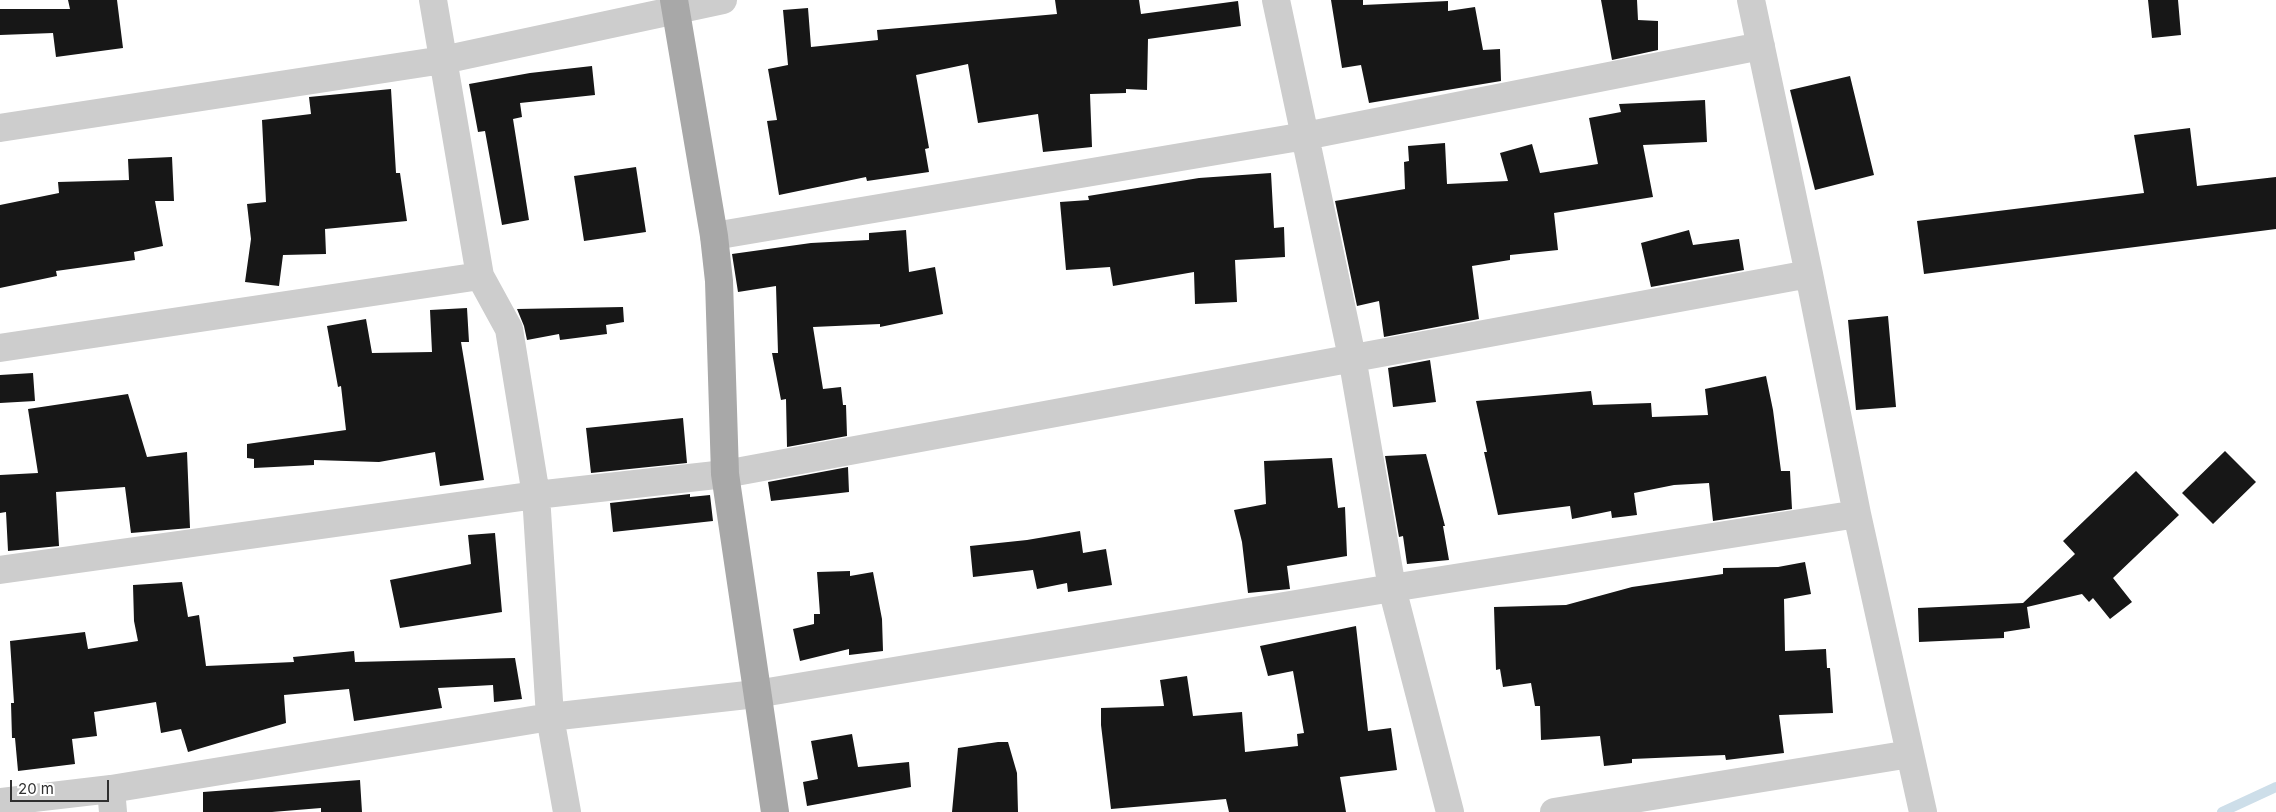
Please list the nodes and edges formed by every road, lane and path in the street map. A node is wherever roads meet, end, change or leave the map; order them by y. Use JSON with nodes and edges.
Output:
{"nodes":[{"id":1,"x":433,"y":0,"type":"edge"},
{"id":2,"x":723,"y":0,"type":"edge"},
{"id":3,"x":1276,"y":0,"type":"edge"},
{"id":4,"x":1751,"y":0,"type":"edge"},
{"id":5,"x":674,"y":5,"type":"edge"},
{"id":6,"x":1761,"y":46,"type":"junction"},
{"id":7,"x":443,"y":60,"type":"junction"},
{"id":8,"x":0,"y":128,"type":"edge"},
{"id":9,"x":1305,"y":136,"type":"junction"},
{"id":10,"x":714,"y":236,"type":"junction"},
{"id":11,"x":1809,"y":274,"type":"junction"},
{"id":12,"x":480,"y":276,"type":"junction"},
{"id":13,"x":0,"y":348,"type":"edge"},
{"id":14,"x":1352,"y":357,"type":"junction"},
{"id":15,"x":725,"y":474,"type":"junction"},
{"id":16,"x":536,"y":495,"type":"junction"},
{"id":17,"x":1857,"y":514,"type":"junction"},
{"id":18,"x":0,"y":570,"type":"edge"},
{"id":19,"x":1392,"y":588,"type":"junction"},
{"id":20,"x":756,"y":694,"type":"junction"},
{"id":21,"x":550,"y":717,"type":"junction"},
{"id":22,"x":1910,"y":754,"type":"junction"},
{"id":23,"x":112,"y":800,"type":"edge"},
{"id":24,"x":0,"y":802,"type":"edge"},
{"id":25,"x":567,"y":812,"type":"edge"},
{"id":26,"x":775,"y":812,"type":"edge"},
{"id":27,"x":1450,"y":812,"type":"edge"},
{"id":28,"x":1554,"y":812,"type":"edge"},
{"id":29,"x":1922,"y":812,"type":"edge"}],
"edges":[{"from":1,"to":7,"type":"street"},
{"from":2,"to":5,"type":"street"},
{"from":3,"to":9,"type":"street"},
{"from":4,"to":6,"type":"street"},
{"from":5,"to":7,"type":"street"},
{"from":5,"to":10,"type":"main road"},
{"from":6,"to":9,"type":"street"},
{"from":6,"to":11,"type":"street"},
{"from":7,"to":8,"type":"street"},
{"from":7,"to":12,"type":"street"},
{"from":9,"to":10,"type":"street"},
{"from":9,"to":14,"type":"street"},
{"from":10,"to":15,"type":"main road"},
{"from":11,"to":14,"type":"street"},
{"from":11,"to":17,"type":"street"},
{"from":12,"to":13,"type":"street"},
{"from":12,"to":16,"type":"street"},
{"from":14,"to":15,"type":"street"},
{"from":14,"to":19,"type":"street"},
{"from":15,"to":16,"type":"street"},
{"from":15,"to":20,"type":"main road"},
{"from":16,"to":18,"type":"street"},
{"from":16,"to":21,"type":"street"},
{"from":17,"to":19,"type":"street"},
{"from":17,"to":22,"type":"street"},
{"from":19,"to":20,"type":"street"},
{"from":19,"to":27,"type":"street"},
{"from":20,"to":21,"type":"street"},
{"from":20,"to":26,"type":"main road"},
{"from":21,"to":23,"type":"street"},
{"from":21,"to":25,"type":"street"},
{"from":22,"to":28,"type":"street"},
{"from":22,"to":29,"type":"street"},
{"from":23,"to":24,"type":"street"}]}
